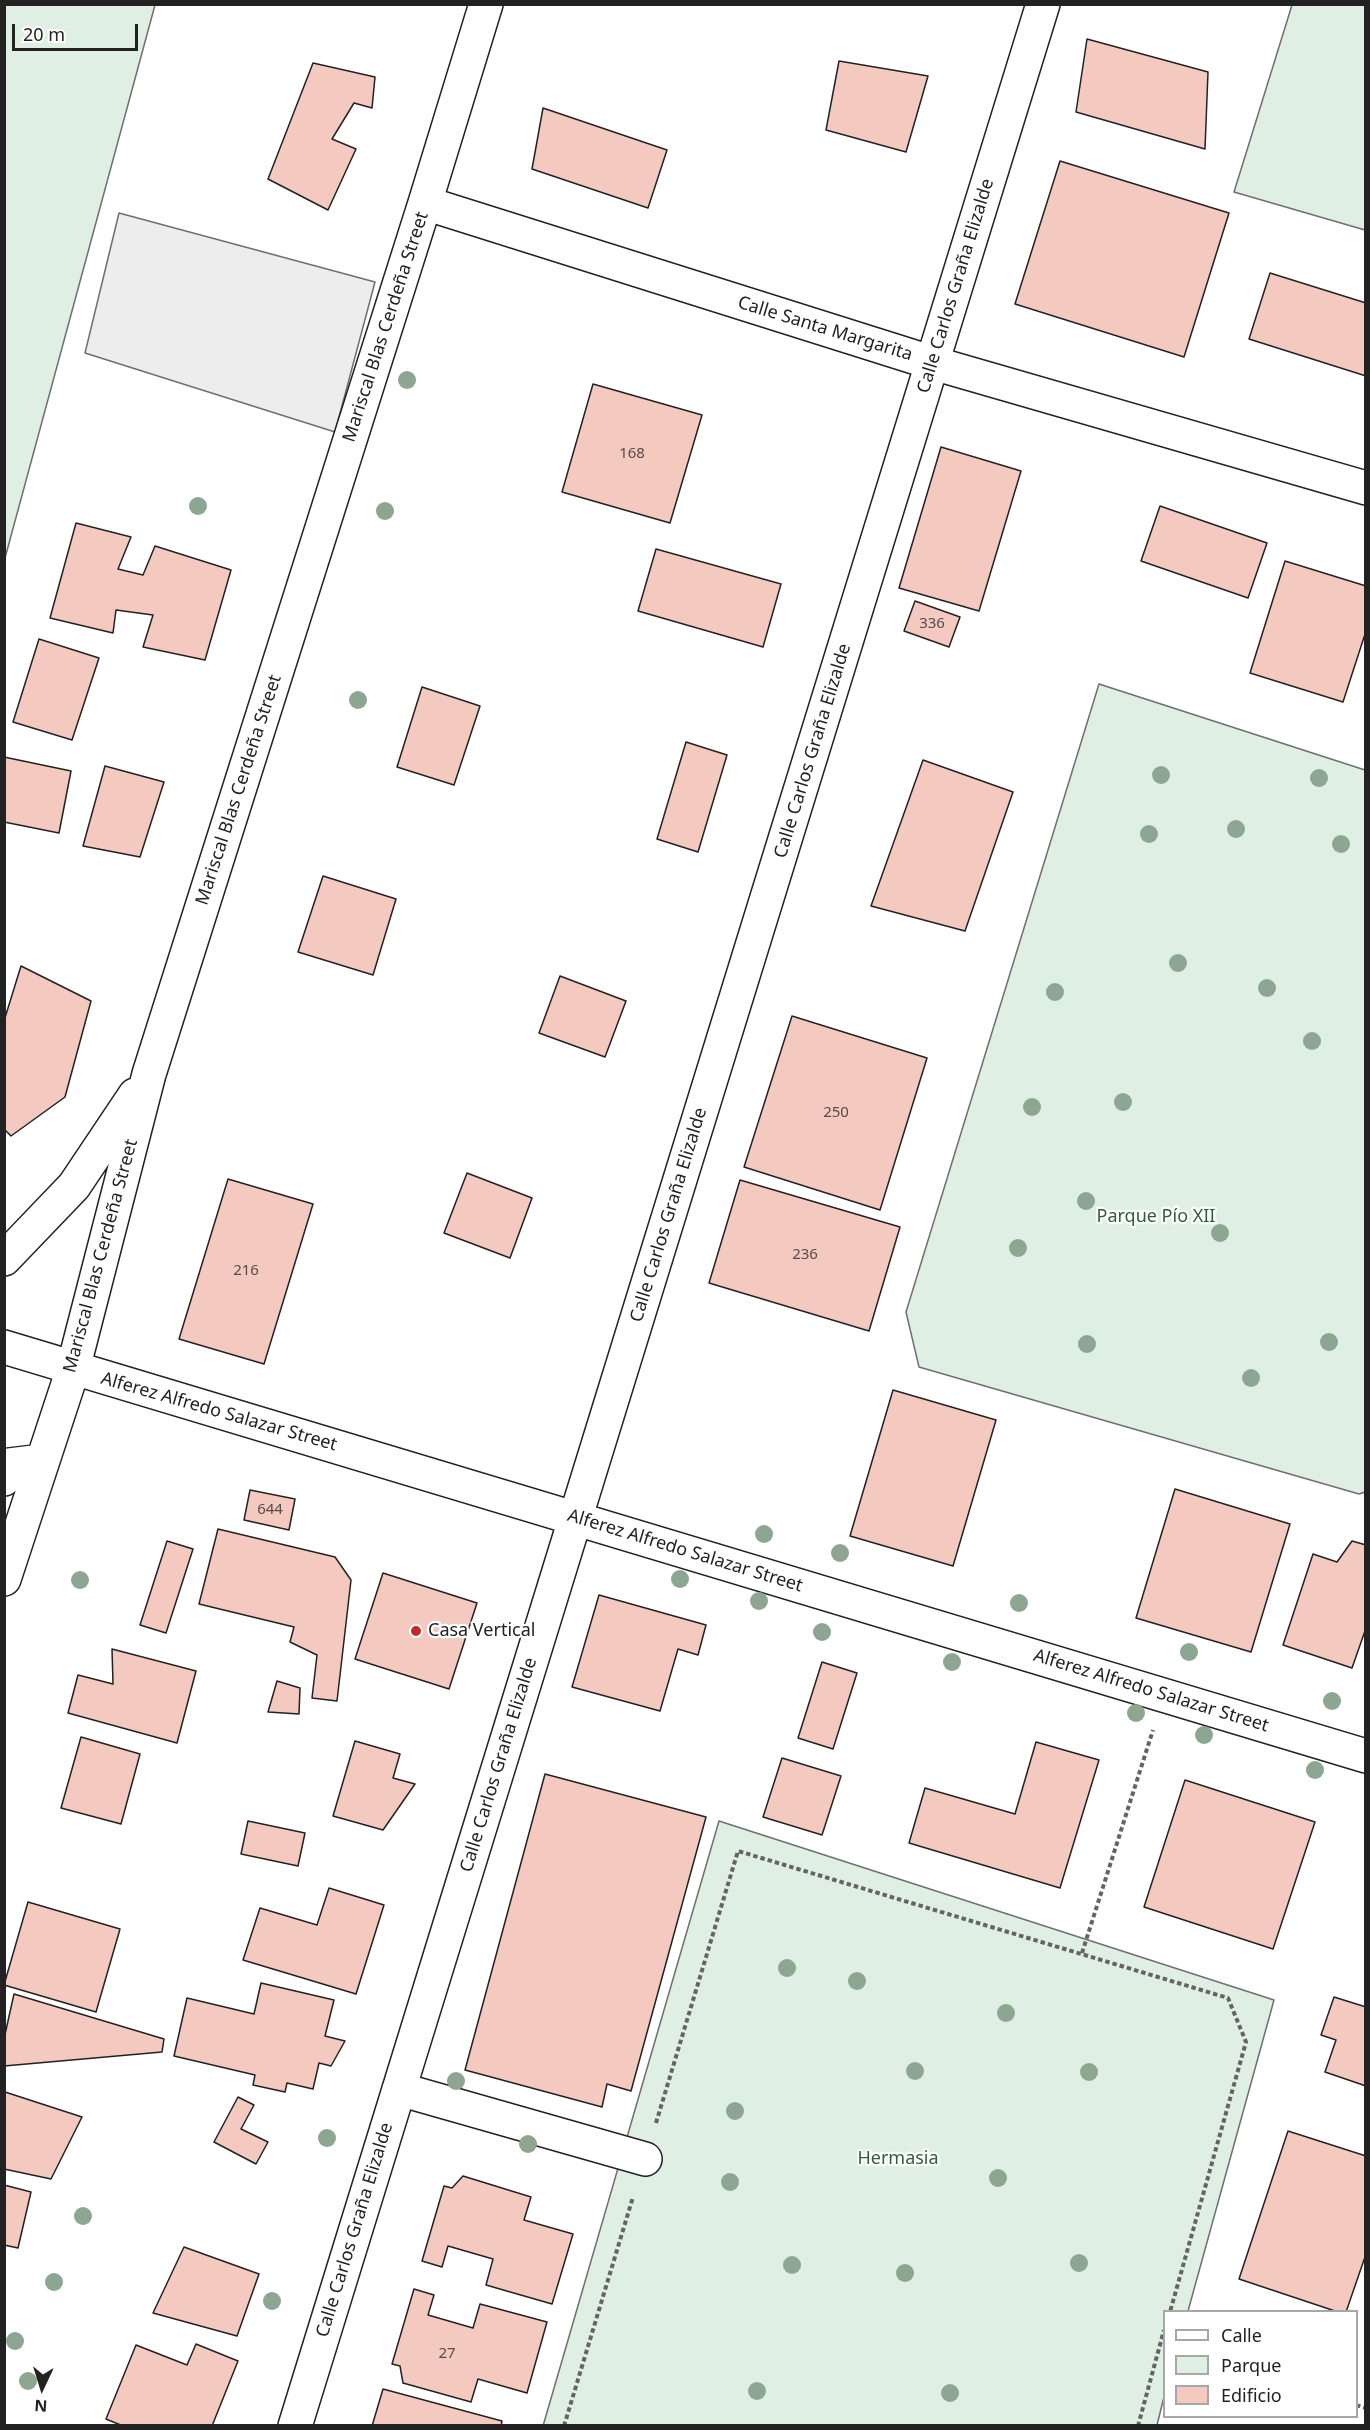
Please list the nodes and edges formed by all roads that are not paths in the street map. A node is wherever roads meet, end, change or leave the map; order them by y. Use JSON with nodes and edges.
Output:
{"nodes":[{"id":1,"x":486,"y":4,"type":"edge"},
{"id":2,"x":1043,"y":4,"type":"edge"},
{"id":3,"x":425,"y":203,"type":"junction"},
{"id":4,"x":933,"y":363,"type":"junction"},
{"id":5,"x":1365,"y":488,"type":"edge"},
{"id":6,"x":149,"y":1074,"type":"junction"},
{"id":7,"x":4,"y":1259,"type":"edge"},
{"id":8,"x":4,"y":1347,"type":"edge"},
{"id":9,"x":72,"y":1369,"type":"junction"},
{"id":10,"x":42,"y":1461,"type":"junction"},
{"id":11,"x":4,"y":1479,"type":"edge"},
{"id":12,"x":576,"y":1518,"type":"junction"},
{"id":13,"x":4,"y":1579,"type":"edge"},
{"id":14,"x":1365,"y":1756,"type":"edge"},
{"id":15,"x":399,"y":2089,"type":"junction"},
{"id":16,"x":645,"y":2159,"type":"road end"},
{"id":17,"x":295,"y":2426,"type":"edge"}],
"edges":[{"from":1,"to":3,"type":"street","name":"Mariscal Blas Cerdeña Street"},
{"from":2,"to":4,"type":"street","name":"Calle Carlos Graña Elizalde"},
{"from":3,"to":4,"type":"street","name":"Calle Santa Margarita"},
{"from":3,"to":6,"type":"street","name":"Mariscal Blas Cerdeña Street"},
{"from":4,"to":5,"type":"street","name":"Calle Santa Margarita"},
{"from":4,"to":12,"type":"street","name":"Calle Carlos Graña Elizalde"},
{"from":6,"to":7,"type":"street"},
{"from":6,"to":9,"type":"street","name":"Mariscal Blas Cerdeña Street"},
{"from":8,"to":9,"type":"street","name":"Alferez Alfredo Salazar Street"},
{"from":9,"to":10,"type":"street","name":"Mariscal Blas Cerdeña Street"},
{"from":9,"to":12,"type":"street","name":"Alferez Alfredo Salazar Street"},
{"from":10,"to":11,"type":"street"},
{"from":10,"to":13,"type":"street","name":"Mariscal Blas Cerdeña Street"},
{"from":12,"to":14,"type":"street","name":"Alferez Alfredo Salazar Street"},
{"from":12,"to":15,"type":"street","name":"Calle Carlos Graña Elizalde"},
{"from":15,"to":16,"type":"street"},
{"from":15,"to":17,"type":"street","name":"Calle Carlos Graña Elizalde"}]}
